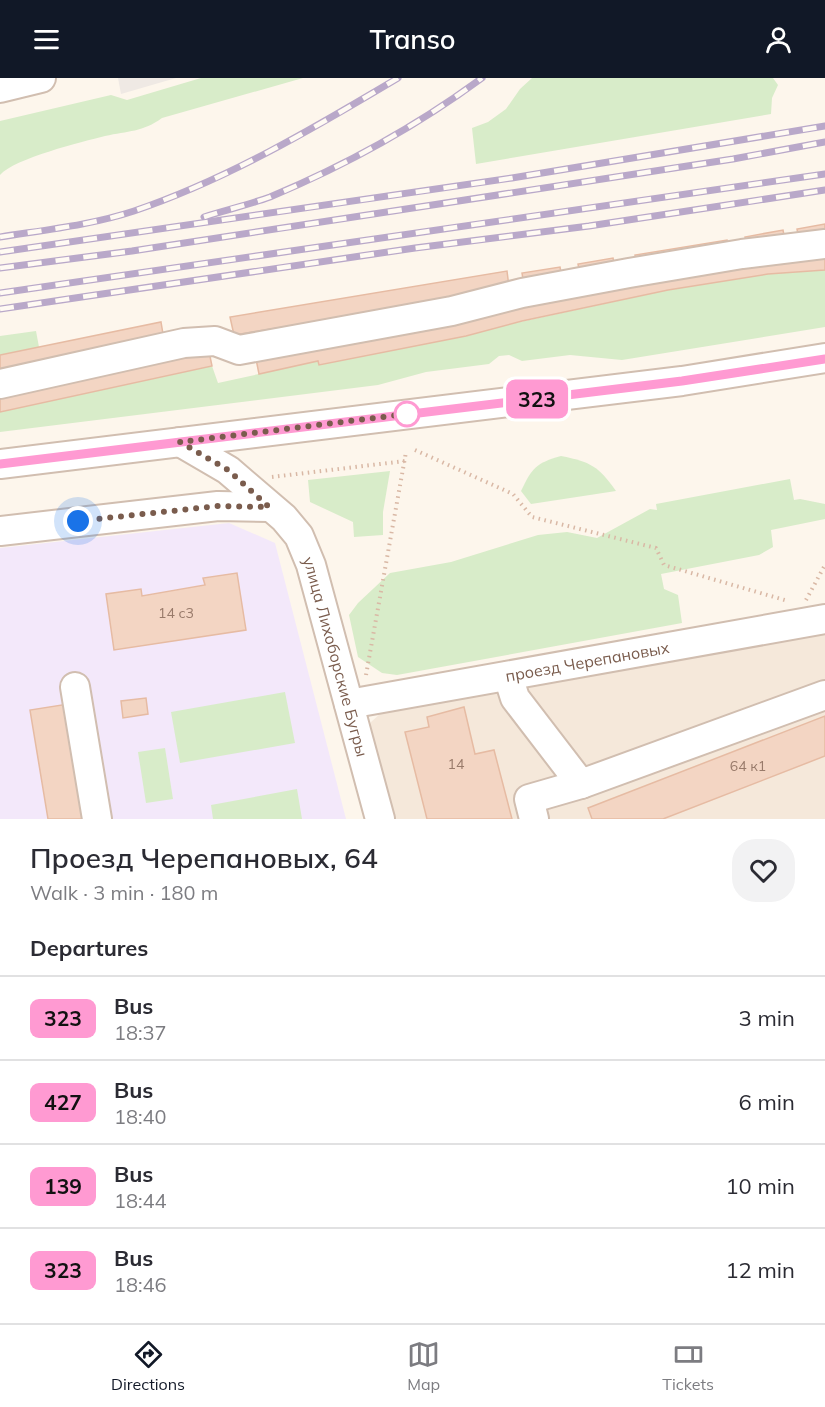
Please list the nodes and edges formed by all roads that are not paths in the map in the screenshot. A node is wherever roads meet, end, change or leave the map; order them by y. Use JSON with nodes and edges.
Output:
{"nodes":[{"id":1,"x":41,"y":78,"type":"edge"},
{"id":2,"x":0,"y":88,"type":"edge"},
{"id":3,"x":825,"y":244,"type":"edge"},
{"id":4,"x":825,"y":358,"type":"edge"},
{"id":5,"x":0,"y":384,"type":"edge"},
{"id":6,"x":180,"y":442,"type":"junction"},
{"id":7,"x":0,"y":464,"type":"edge"},
{"id":8,"x":269,"y":507,"type":"junction"},
{"id":9,"x":0,"y":531,"type":"edge"},
{"id":10,"x":813,"y":614,"type":"edge"},
{"id":11,"x":508,"y":676,"type":"junction"},
{"id":12,"x":75,"y":687,"type":"dead end"},
{"id":13,"x":825,"y":695,"type":"edge"},
{"id":14,"x":350,"y":704,"type":"junction"},
{"id":15,"x":581,"y":784,"type":"junction"},
{"id":16,"x":97,"y":819,"type":"edge"},
{"id":17,"x":380,"y":819,"type":"edge"},
{"id":18,"x":534,"y":819,"type":"edge"}],
"edges":[{"from":1,"to":2,"type":"street"},
{"from":3,"to":5,"type":"street"},
{"from":4,"to":6,"type":"street"},
{"from":6,"to":7,"type":"street"},
{"from":6,"to":8,"type":"street","name":"улица Лихоборские Бугры"},
{"from":8,"to":9,"type":"street"},
{"from":8,"to":14,"type":"street","name":"улица Лихоборские Бугры"},
{"from":10,"to":11,"type":"street","name":"проезд Черепановых"},
{"from":11,"to":14,"type":"street","name":"проезд Черепановых"},
{"from":11,"to":15,"type":"street"},
{"from":12,"to":16,"type":"street"},
{"from":13,"to":15,"type":"street"},
{"from":14,"to":17,"type":"street","name":"улица Лихоборские Бугры"},
{"from":15,"to":18,"type":"street"}]}
